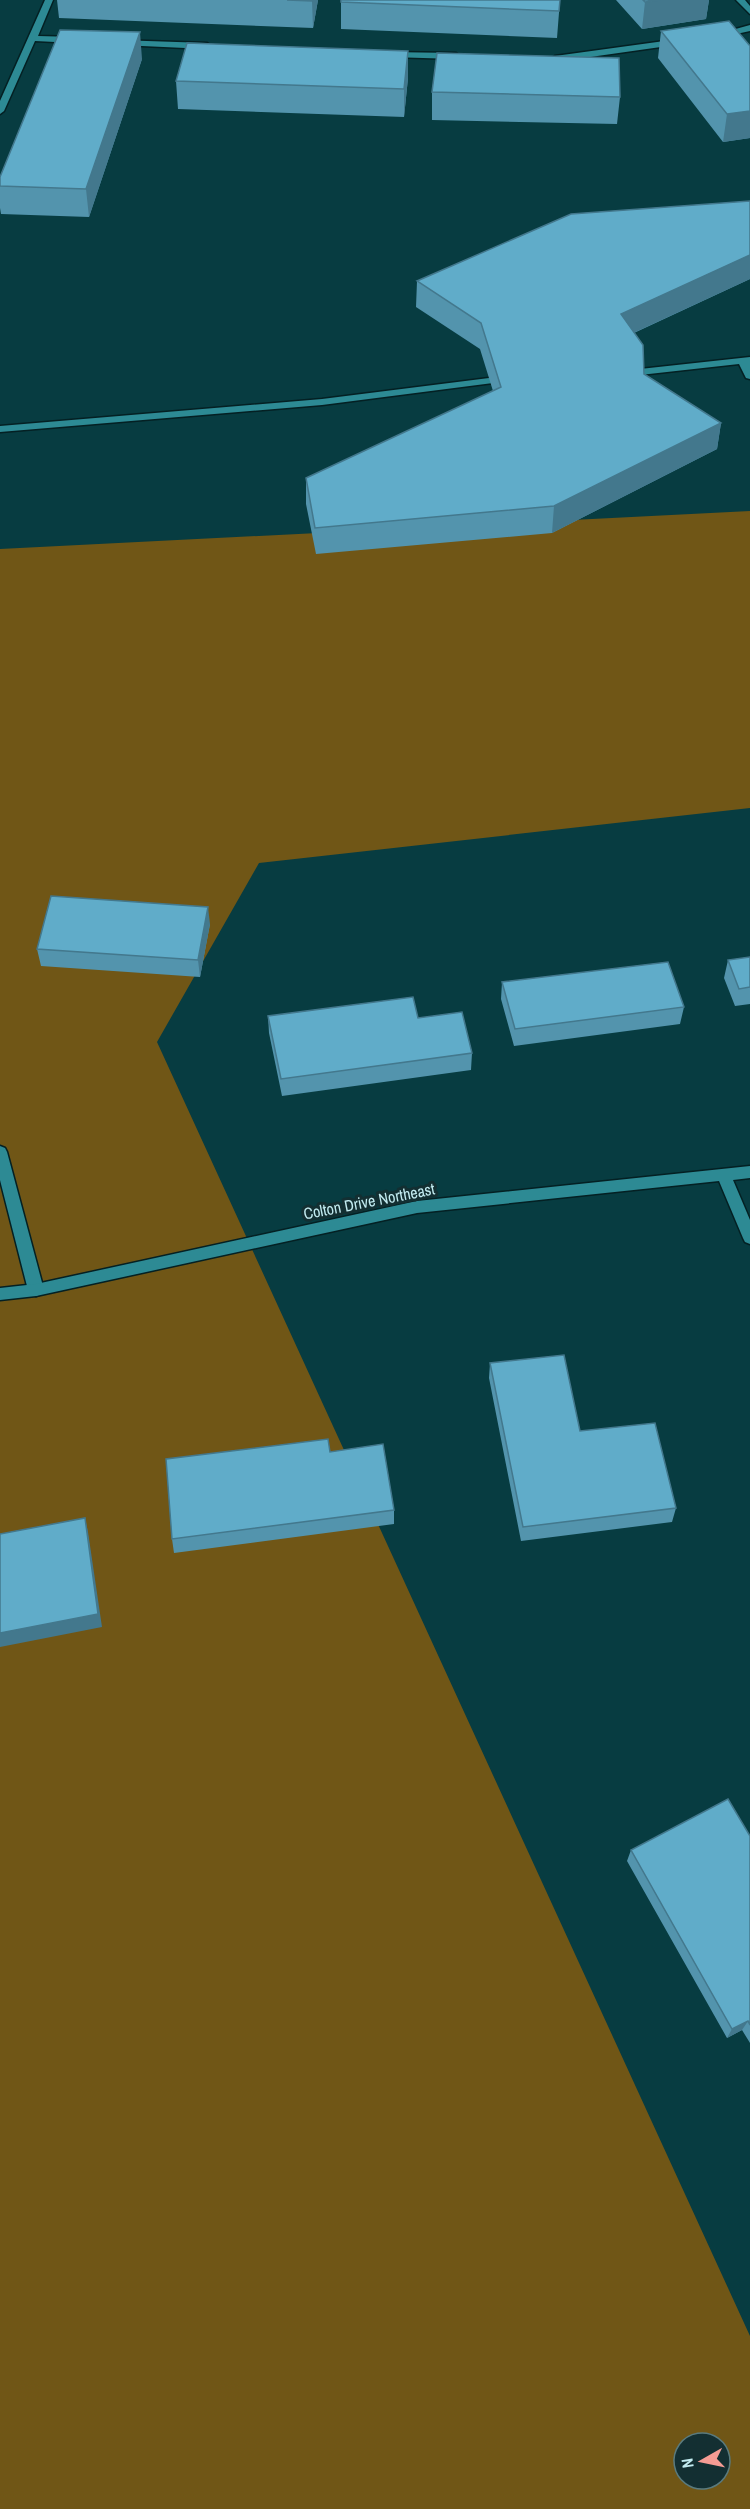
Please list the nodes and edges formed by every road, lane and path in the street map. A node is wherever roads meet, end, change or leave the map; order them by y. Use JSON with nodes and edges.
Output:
{"nodes":[{"id":1,"x":49,"y":0,"type":"edge"},
{"id":2,"x":740,"y":0,"type":"edge"},
{"id":3,"x":750,"y":11,"type":"edge"},
{"id":4,"x":750,"y":28,"type":"edge"},
{"id":5,"x":707,"y":37,"type":"edge"},
{"id":6,"x":33,"y":38,"type":"junction"},
{"id":7,"x":80,"y":40,"type":"edge"},
{"id":8,"x":685,"y":41,"type":"edge"},
{"id":9,"x":115,"y":42,"type":"edge"},
{"id":10,"x":221,"y":46,"type":"edge"},
{"id":11,"x":375,"y":53,"type":"edge"},
{"id":12,"x":469,"y":57,"type":"edge"},
{"id":13,"x":540,"y":59,"type":"edge"},
{"id":14,"x":0,"y":111,"type":"edge"},
{"id":15,"x":746,"y":360,"type":"edge"},
{"id":16,"x":640,"y":372,"type":"edge"},
{"id":17,"x":750,"y":376,"type":"edge"},
{"id":18,"x":489,"y":381,"type":"edge"},
{"id":19,"x":0,"y":429,"type":"edge"},
{"id":20,"x":0,"y":1152,"type":"edge"},
{"id":21,"x":750,"y":1172,"type":"edge"},
{"id":22,"x":724,"y":1175,"type":"junction"},
{"id":23,"x":750,"y":1238,"type":"edge"},
{"id":24,"x":36,"y":1290,"type":"junction"},
{"id":25,"x":0,"y":1294,"type":"edge"}],
"edges":[{"from":1,"to":6,"type":"street"},
{"from":2,"to":3,"type":"street"},
{"from":4,"to":5,"type":"street"},
{"from":6,"to":7,"type":"street"},
{"from":6,"to":14,"type":"street"},
{"from":8,"to":13,"type":"street"},
{"from":9,"to":10,"type":"street"},
{"from":11,"to":12,"type":"street"},
{"from":15,"to":16,"type":"street"},
{"from":15,"to":17,"type":"street"},
{"from":18,"to":19,"type":"street"},
{"from":20,"to":24,"type":"street"},
{"from":21,"to":22,"type":"street","name":"Colton Drive Northeast"},
{"from":22,"to":23,"type":"street"},
{"from":22,"to":24,"type":"street","name":"Colton Drive Northeast"},
{"from":24,"to":25,"type":"street","name":"Colton Drive Northeast"}]}
